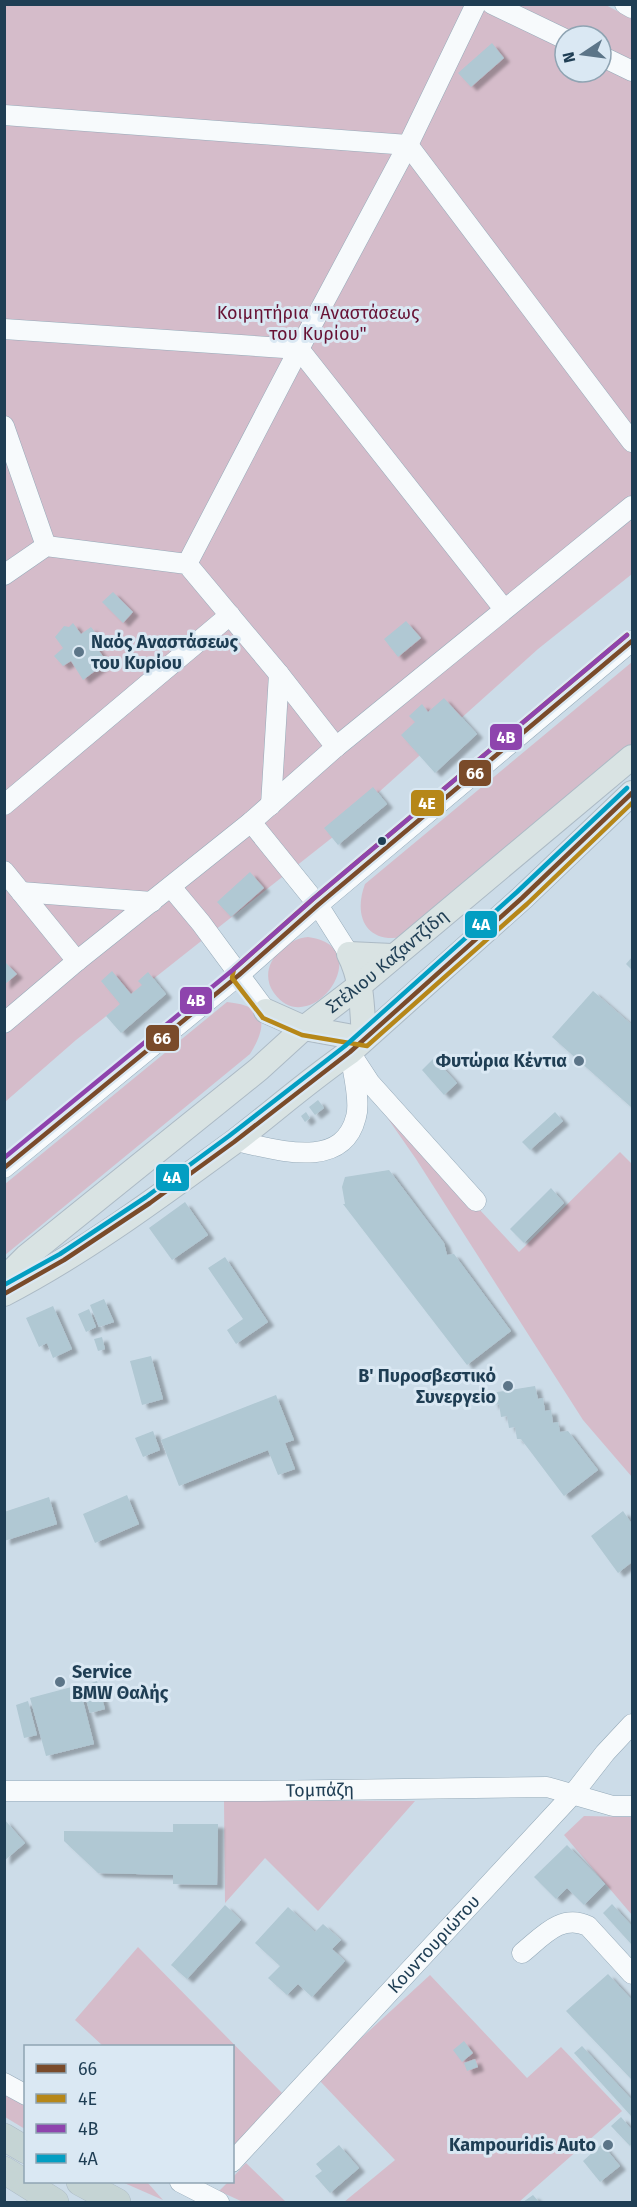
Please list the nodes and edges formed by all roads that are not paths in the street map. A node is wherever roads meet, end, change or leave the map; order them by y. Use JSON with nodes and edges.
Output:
{"nodes":[{"id":1,"x":477,"y":4,"type":"edge"},
{"id":2,"x":492,"y":4,"type":"edge"},
{"id":3,"x":625,"y":4,"type":"edge"},
{"id":4,"x":633,"y":8,"type":"edge"},
{"id":5,"x":553,"y":33,"type":"edge"},
{"id":6,"x":613,"y":62,"type":"edge"},
{"id":7,"x":633,"y":71,"type":"edge"},
{"id":8,"x":4,"y":115,"type":"edge"},
{"id":9,"x":408,"y":145,"type":"junction"},
{"id":10,"x":4,"y":329,"type":"edge"},
{"id":11,"x":298,"y":349,"type":"junction"},
{"id":12,"x":4,"y":426,"type":"edge"},
{"id":13,"x":633,"y":442,"type":"edge"},
{"id":14,"x":633,"y":506,"type":"edge"},
{"id":15,"x":46,"y":546,"type":"junction"},
{"id":16,"x":187,"y":564,"type":"junction"},
{"id":17,"x":4,"y":575,"type":"edge"},
{"id":18,"x":504,"y":609,"type":"junction"},
{"id":19,"x":230,"y":615,"type":"junction"},
{"id":20,"x":633,"y":642,"type":"edge"},
{"id":21,"x":279,"y":674,"type":"junction"},
{"id":22,"x":336,"y":747,"type":"junction"},
{"id":23,"x":633,"y":758,"type":"edge"},
{"id":24,"x":633,"y":793,"type":"edge"},
{"id":25,"x":4,"y":805,"type":"edge"},
{"id":26,"x":271,"y":805,"type":"junction"},
{"id":27,"x":250,"y":822,"type":"junction"},
{"id":28,"x":4,"y":871,"type":"edge"},
{"id":29,"x":171,"y":887,"type":"junction"},
{"id":30,"x":21,"y":892,"type":"junction"},
{"id":31,"x":152,"y":902,"type":"junction"},
{"id":32,"x":318,"y":905,"type":"junction"},
{"id":33,"x":349,"y":954,"type":"junction"},
{"id":34,"x":392,"y":956,"type":"junction"},
{"id":35,"x":77,"y":961,"type":"junction"},
{"id":36,"x":239,"y":975,"type":"junction"},
{"id":37,"x":360,"y":985,"type":"junction"},
{"id":38,"x":266,"y":1011,"type":"junction"},
{"id":39,"x":4,"y":1023,"type":"edge"},
{"id":40,"x":304,"y":1028,"type":"junction"},
{"id":41,"x":357,"y":1046,"type":"junction"},
{"id":42,"x":259,"y":1069,"type":"junction"},
{"id":43,"x":235,"y":1141,"type":"junction"},
{"id":44,"x":4,"y":1168,"type":"edge"},
{"id":45,"x":476,"y":1201,"type":"dead end"},
{"id":46,"x":4,"y":1279,"type":"edge"},
{"id":47,"x":4,"y":1294,"type":"edge"},
{"id":48,"x":633,"y":1724,"type":"edge"},
{"id":49,"x":4,"y":1791,"type":"edge"},
{"id":50,"x":573,"y":1794,"type":"junction"},
{"id":51,"x":633,"y":1806,"type":"edge"},
{"id":52,"x":522,"y":1953,"type":"dead end"},
{"id":53,"x":633,"y":1974,"type":"edge"},
{"id":54,"x":4,"y":2083,"type":"edge"},
{"id":55,"x":24,"y":2094,"type":"edge"},
{"id":56,"x":4,"y":2137,"type":"edge"},
{"id":57,"x":24,"y":2149,"type":"edge"},
{"id":58,"x":234,"y":2160,"type":"edge"},
{"id":59,"x":4,"y":2170,"type":"edge"},
{"id":60,"x":24,"y":2183,"type":"edge"},
{"id":61,"x":25,"y":2183,"type":"edge"},
{"id":62,"x":84,"y":2183,"type":"edge"},
{"id":63,"x":184,"y":2183,"type":"edge"},
{"id":64,"x":207,"y":2195,"type":"edge"},
{"id":65,"x":55,"y":2202,"type":"edge"},
{"id":66,"x":117,"y":2202,"type":"edge"}],
"edges":[{"from":1,"to":9,"type":"street"},
{"from":2,"to":5,"type":"street"},
{"from":3,"to":4,"type":"street"},
{"from":6,"to":7,"type":"street"},
{"from":8,"to":9,"type":"street"},
{"from":9,"to":11,"type":"street"},
{"from":9,"to":13,"type":"street"},
{"from":10,"to":11,"type":"street"},
{"from":11,"to":16,"type":"street"},
{"from":11,"to":18,"type":"street"},
{"from":12,"to":15,"type":"street"},
{"from":14,"to":18,"type":"street"},
{"from":15,"to":16,"type":"street"},
{"from":15,"to":17,"type":"street"},
{"from":16,"to":19,"type":"street"},
{"from":18,"to":22,"type":"street"},
{"from":19,"to":21,"type":"street"},
{"from":19,"to":25,"type":"street"},
{"from":20,"to":32,"type":"street"},
{"from":21,"to":22,"type":"street"},
{"from":21,"to":26,"type":"street"},
{"from":22,"to":26,"type":"street"},
{"from":23,"to":34,"type":"main road","name":"Στέλιου Καζαντζίδη"},
{"from":24,"to":41,"type":"main road"},
{"from":26,"to":27,"type":"street"},
{"from":27,"to":29,"type":"street"},
{"from":27,"to":32,"type":"street"},
{"from":28,"to":30,"type":"street"},
{"from":29,"to":31,"type":"street"},
{"from":29,"to":36,"type":"street"},
{"from":30,"to":31,"type":"street"},
{"from":30,"to":35,"type":"street"},
{"from":31,"to":35,"type":"street"},
{"from":32,"to":33,"type":"street"},
{"from":32,"to":36,"type":"street"},
{"from":33,"to":34,"type":"main road"},
{"from":33,"to":37,"type":"main road"},
{"from":34,"to":37,"type":"main road","name":"Στέλιου Καζαντζίδη"},
{"from":35,"to":39,"type":"street"},
{"from":36,"to":38,"type":"street"},
{"from":36,"to":44,"type":"street"},
{"from":37,"to":40,"type":"main road","name":"Στέλιου Καζαντζίδη"},
{"from":37,"to":41,"type":"main road"},
{"from":38,"to":40,"type":"main road"},
{"from":38,"to":42,"type":"main road"},
{"from":40,"to":41,"type":"main road"},
{"from":40,"to":42,"type":"main road","name":"Στέλιου Καζαντζίδη"},
{"from":41,"to":43,"type":"main road"},
{"from":41,"to":43,"type":"street"},
{"from":41,"to":45,"type":"street"},
{"from":42,"to":46,"type":"main road","name":"Στέλιου Καζαντζίδη"},
{"from":43,"to":47,"type":"main road"},
{"from":48,"to":50,"type":"street","name":"Κουντουριώτου"},
{"from":49,"to":50,"type":"street","name":"Τομπάζη"},
{"from":50,"to":51,"type":"street","name":"Τομπάζη"},
{"from":50,"to":58,"type":"street","name":"Κουντουριώτου"},
{"from":52,"to":53,"type":"street"},
{"from":54,"to":55,"type":"street"},
{"from":56,"to":57,"type":"highway"},
{"from":59,"to":60,"type":"highway"},
{"from":61,"to":65,"type":"highway"},
{"from":62,"to":66,"type":"highway"},
{"from":63,"to":64,"type":"street"}]}
